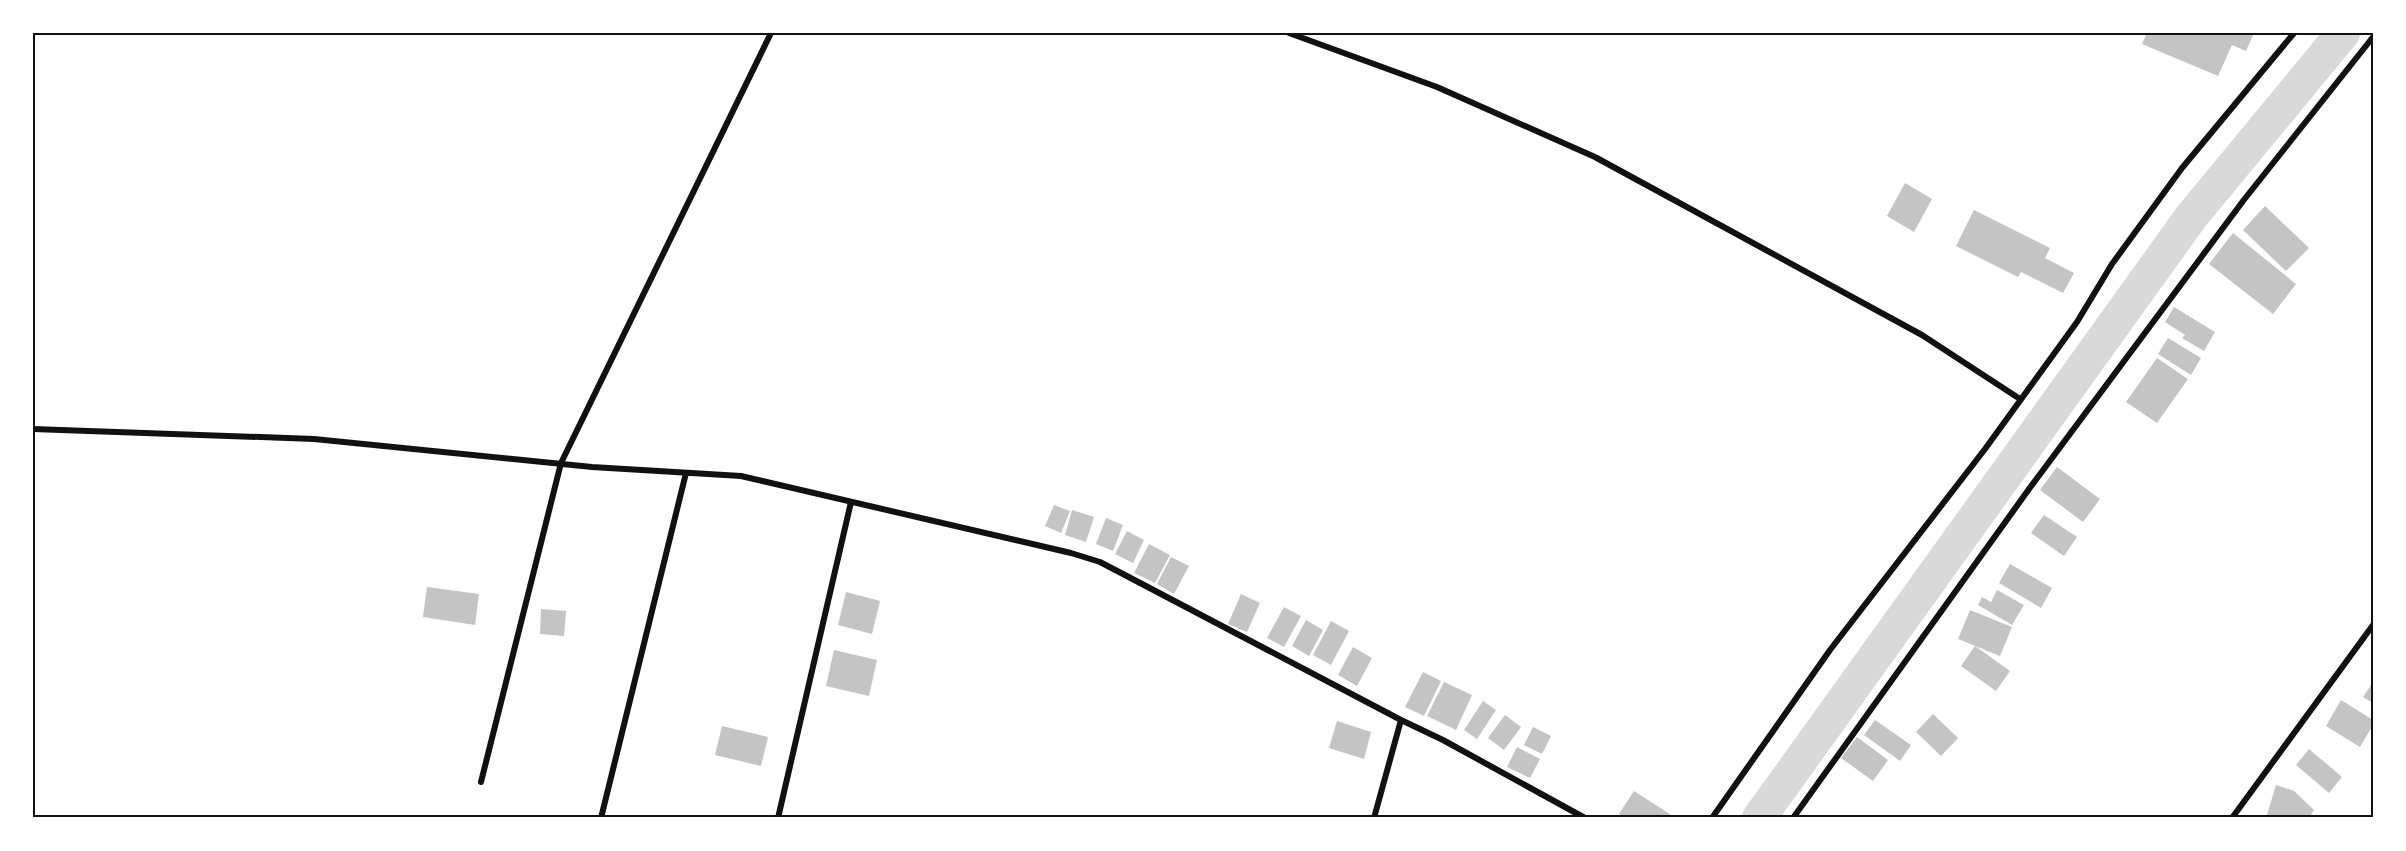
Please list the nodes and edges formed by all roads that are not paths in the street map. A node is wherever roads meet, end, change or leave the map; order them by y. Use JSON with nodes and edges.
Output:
{"nodes":[{"id":1,"x":771,"y":33,"type":"edge"},
{"id":2,"x":1289,"y":33,"type":"edge"},
{"id":3,"x":2294,"y":33,"type":"edge"},
{"id":4,"x":2373,"y":37,"type":"edge"},
{"id":5,"x":2020,"y":399,"type":"junction"},
{"id":6,"x":33,"y":429,"type":"edge"},
{"id":7,"x":561,"y":463,"type":"junction"},
{"id":8,"x":686,"y":473,"type":"junction"},
{"id":9,"x":851,"y":502,"type":"junction"},
{"id":10,"x":2373,"y":625,"type":"edge"},
{"id":11,"x":1401,"y":720,"type":"junction"},
{"id":12,"x":481,"y":782,"type":"dead end"},
{"id":13,"x":601,"y":818,"type":"edge"},
{"id":14,"x":778,"y":818,"type":"edge"},
{"id":15,"x":1374,"y":818,"type":"edge"},
{"id":16,"x":1585,"y":818,"type":"edge"},
{"id":17,"x":1712,"y":818,"type":"edge"},
{"id":18,"x":1793,"y":818,"type":"edge"},
{"id":19,"x":2232,"y":818,"type":"edge"}],
"edges":[{"from":1,"to":7,"type":"street"},
{"from":2,"to":5,"type":"street"},
{"from":3,"to":5,"type":"street"},
{"from":4,"to":18,"type":"street"},
{"from":5,"to":17,"type":"street"},
{"from":6,"to":7,"type":"street"},
{"from":7,"to":8,"type":"street"},
{"from":7,"to":12,"type":"street"},
{"from":8,"to":9,"type":"street"},
{"from":8,"to":13,"type":"street"},
{"from":9,"to":11,"type":"street"},
{"from":9,"to":14,"type":"street"},
{"from":10,"to":19,"type":"street"},
{"from":11,"to":15,"type":"street"},
{"from":11,"to":16,"type":"street"}]}
